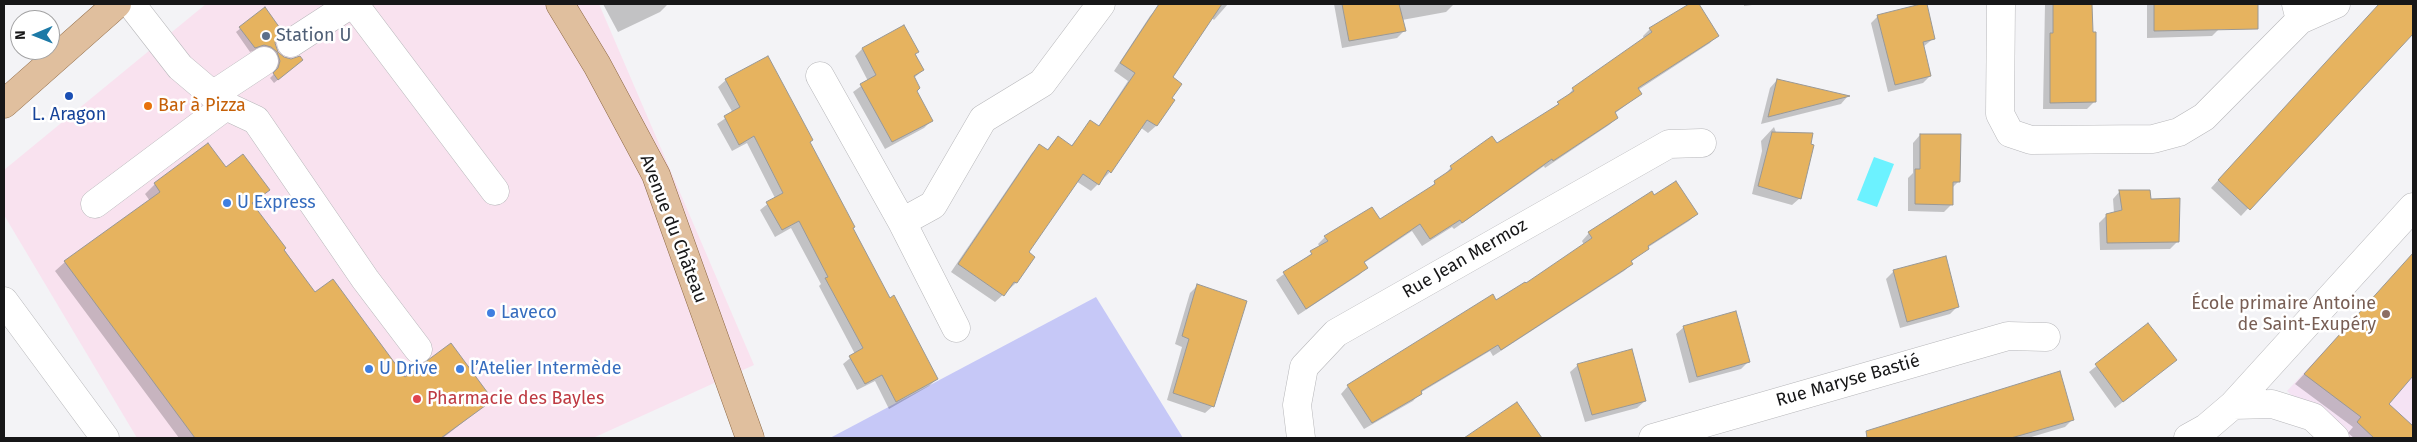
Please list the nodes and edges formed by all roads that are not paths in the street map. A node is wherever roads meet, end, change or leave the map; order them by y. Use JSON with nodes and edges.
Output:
{"nodes":[{"id":1,"x":117,"y":4,"type":"edge"},
{"id":2,"x":131,"y":4,"type":"edge"},
{"id":3,"x":353,"y":4,"type":"edge"},
{"id":4,"x":560,"y":4,"type":"edge"},
{"id":5,"x":1102,"y":4,"type":"edge"},
{"id":6,"x":2001,"y":4,"type":"edge"},
{"id":7,"x":2336,"y":4,"type":"edge"},
{"id":8,"x":2298,"y":12,"type":"edge"},
{"id":9,"x":291,"y":43,"type":"dead end"},
{"id":10,"x":264,"y":61,"type":"dead end"},
{"id":11,"x":820,"y":76,"type":"dead end"},
{"id":12,"x":220,"y":100,"type":"junction"},
{"id":13,"x":4,"y":104,"type":"edge"},
{"id":14,"x":1702,"y":143,"type":"dead end"},
{"id":15,"x":495,"y":191,"type":"dead end"},
{"id":16,"x":95,"y":204,"type":"dead end"},
{"id":17,"x":2413,"y":207,"type":"edge"},
{"id":18,"x":902,"y":222,"type":"junction"},
{"id":19,"x":4,"y":301,"type":"edge"},
{"id":20,"x":956,"y":328,"type":"dead end"},
{"id":21,"x":2046,"y":337,"type":"dead end"},
{"id":22,"x":418,"y":349,"type":"dead end"},
{"id":23,"x":2233,"y":405,"type":"junction"},
{"id":24,"x":105,"y":438,"type":"edge"},
{"id":25,"x":750,"y":438,"type":"edge"},
{"id":26,"x":1301,"y":438,"type":"edge"},
{"id":27,"x":1653,"y":438,"type":"edge"},
{"id":28,"x":2188,"y":438,"type":"edge"},
{"id":29,"x":2335,"y":438,"type":"edge"}],
"edges":[{"from":1,"to":13,"type":"main road"},
{"from":2,"to":12,"type":"street"},
{"from":3,"to":9,"type":"street"},
{"from":3,"to":15,"type":"street"},
{"from":4,"to":25,"type":"main road","name":"Avenue du Château"},
{"from":5,"to":18,"type":"street"},
{"from":6,"to":8,"type":"street"},
{"from":7,"to":8,"type":"street"},
{"from":10,"to":12,"type":"street"},
{"from":11,"to":18,"type":"street"},
{"from":12,"to":16,"type":"street"},
{"from":12,"to":22,"type":"street"},
{"from":14,"to":26,"type":"street","name":"Rue Jean Mermoz"},
{"from":17,"to":23,"type":"street"},
{"from":18,"to":20,"type":"street"},
{"from":19,"to":24,"type":"street"},
{"from":21,"to":27,"type":"street","name":"Rue Maryse Bastié"},
{"from":23,"to":28,"type":"street"},
{"from":23,"to":29,"type":"street"}]}
